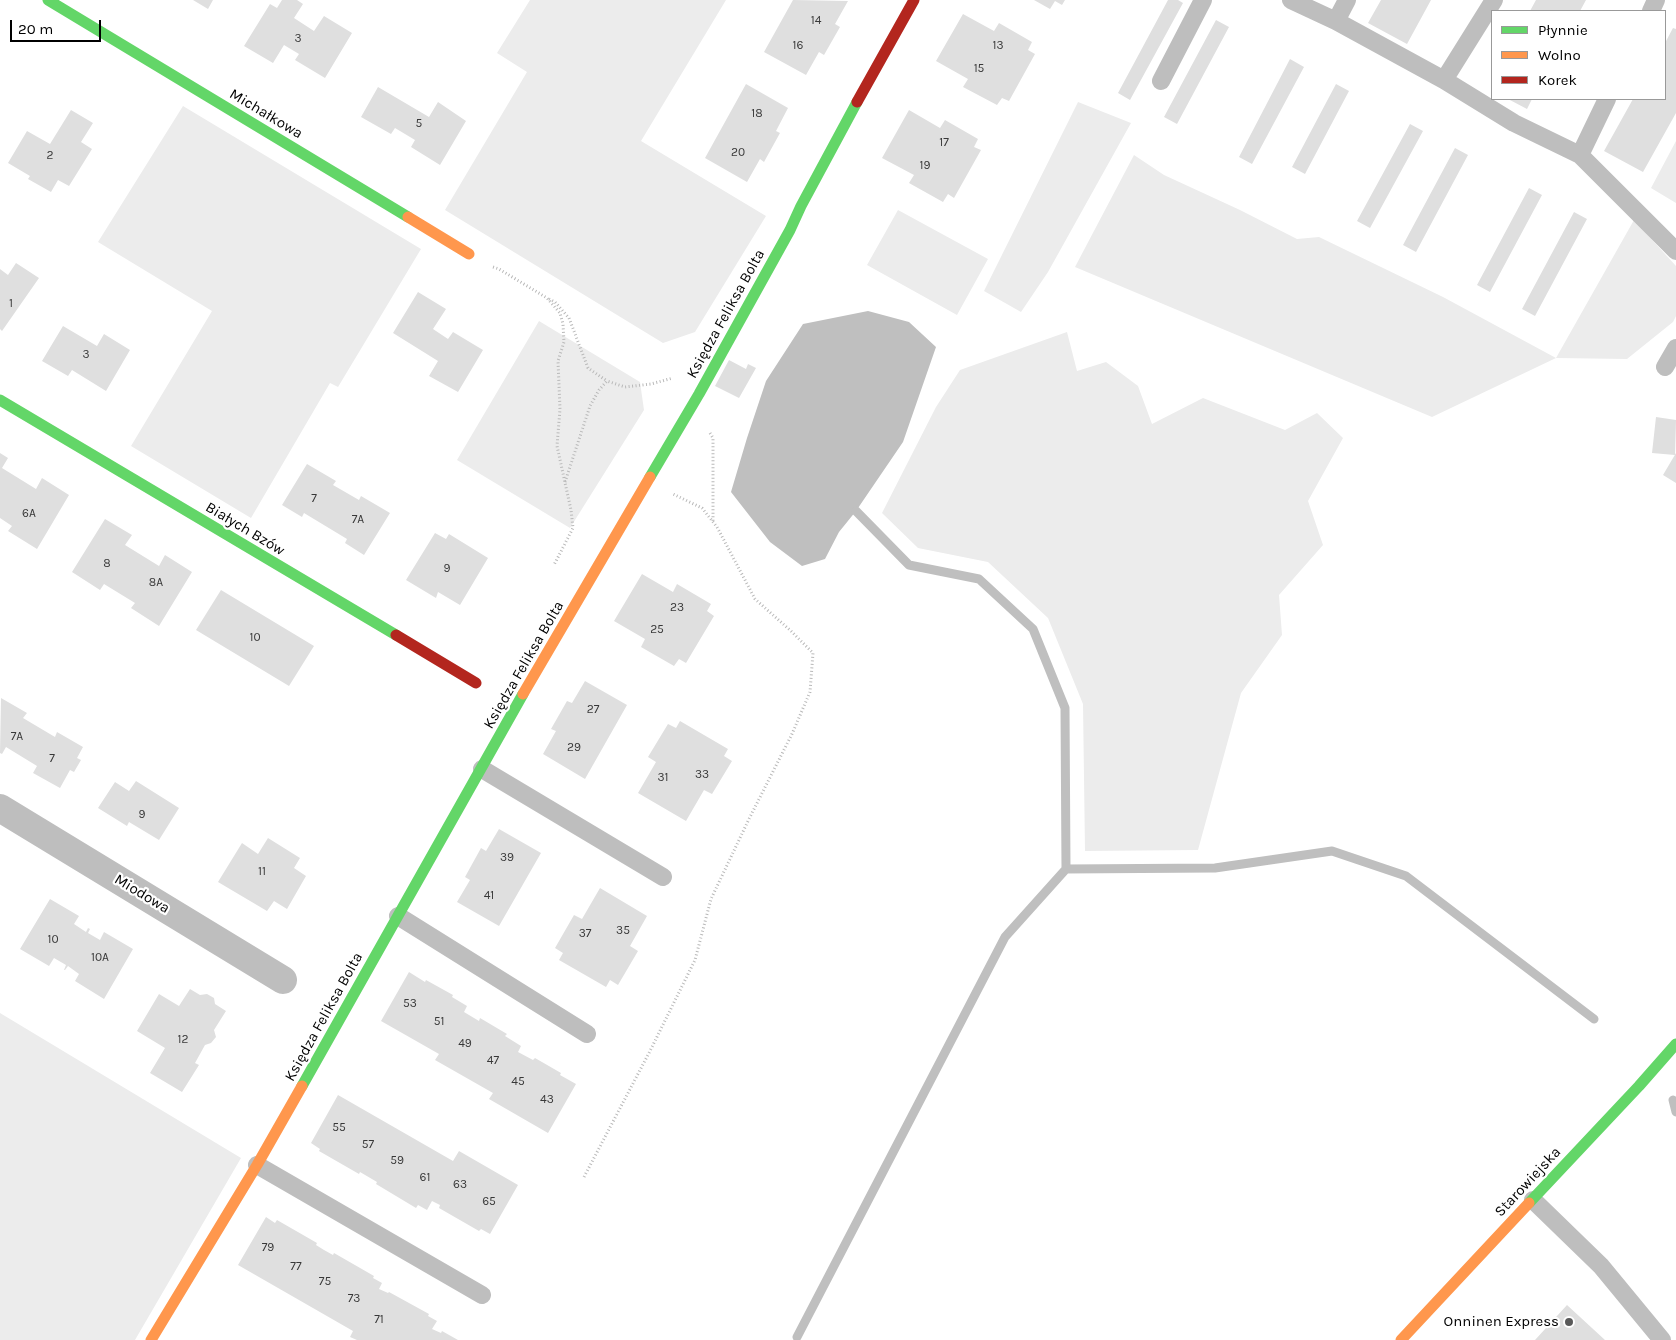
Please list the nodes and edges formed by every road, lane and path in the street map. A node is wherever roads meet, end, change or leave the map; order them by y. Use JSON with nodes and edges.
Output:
{"nodes":[{"id":1,"x":48,"y":0,"type":"edge"},
{"id":2,"x":914,"y":0,"type":"edge"},
{"id":3,"x":1203,"y":0,"type":"edge"},
{"id":4,"x":1291,"y":0,"type":"edge"},
{"id":5,"x":1347,"y":0,"type":"edge"},
{"id":6,"x":1494,"y":0,"type":"edge"},
{"id":7,"x":1336,"y":21,"type":"junction"},
{"id":8,"x":1444,"y":80,"type":"junction"},
{"id":9,"x":1161,"y":81,"type":"dead end"},
{"id":10,"x":1607,"y":100,"type":"edge"},
{"id":11,"x":1580,"y":155,"type":"junction"},
{"id":12,"x":1676,"y":251,"type":"edge"},
{"id":13,"x":469,"y":254,"type":"joint"},
{"id":14,"x":547,"y":298,"type":"junction"},
{"id":15,"x":1676,"y":348,"type":"edge"},
{"id":16,"x":1665,"y":367,"type":"dead end"},
{"id":17,"x":679,"y":375,"type":"dead end"},
{"id":18,"x":608,"y":380,"type":"junction"},
{"id":19,"x":0,"y":400,"type":"edge"},
{"id":20,"x":693,"y":406,"type":"junction"},
{"id":21,"x":565,"y":483,"type":"junction"},
{"id":22,"x":645,"y":487,"type":"junction"},
{"id":23,"x":713,"y":522,"type":"junction"},
{"id":24,"x":554,"y":565,"type":"dead end"},
{"id":25,"x":476,"y":683,"type":"dead end"},
{"id":26,"x":482,"y":769,"type":"junction"},
{"id":27,"x":0,"y":808,"type":"edge"},
{"id":28,"x":663,"y":877,"type":"dead end"},
{"id":29,"x":398,"y":916,"type":"junction"},
{"id":30,"x":284,"y":980,"type":"dead end"},
{"id":31,"x":587,"y":1034,"type":"dead end"},
{"id":32,"x":1676,"y":1044,"type":"edge"},
{"id":33,"x":258,"y":1165,"type":"junction"},
{"id":34,"x":584,"y":1177,"type":"dead end"},
{"id":35,"x":1533,"y":1200,"type":"junction"},
{"id":36,"x":482,"y":1295,"type":"dead end"},
{"id":37,"x":151,"y":1340,"type":"edge"},
{"id":38,"x":1401,"y":1340,"type":"edge"},
{"id":39,"x":1662,"y":1340,"type":"edge"}],
"edges":[{"from":1,"to":13,"type":"street","name":"Michałkowa"},
{"from":2,"to":20,"type":"street","name":"Księdza Feliksa Bolta"},
{"from":3,"to":9,"type":"lane"},
{"from":4,"to":7,"type":"lane"},
{"from":5,"to":7,"type":"lane"},
{"from":6,"to":8,"type":"lane"},
{"from":7,"to":8,"type":"lane"},
{"from":8,"to":11,"type":"lane"},
{"from":10,"to":11,"type":"lane"},
{"from":11,"to":12,"type":"lane"},
{"from":13,"to":14,"type":"path"},
{"from":14,"to":18,"type":"path"},
{"from":14,"to":21,"type":"path"},
{"from":15,"to":16,"type":"lane"},
{"from":17,"to":18,"type":"path"},
{"from":18,"to":21,"type":"path"},
{"from":19,"to":25,"type":"street","name":"Białych Bzów"},
{"from":20,"to":22,"type":"street","name":"Księdza Feliksa Bolta"},
{"from":20,"to":23,"type":"path"},
{"from":21,"to":24,"type":"path"},
{"from":22,"to":23,"type":"path"},
{"from":22,"to":26,"type":"street","name":"Księdza Feliksa Bolta"},
{"from":23,"to":34,"type":"path"},
{"from":26,"to":28,"type":"lane"},
{"from":26,"to":29,"type":"street","name":"Księdza Feliksa Bolta"},
{"from":27,"to":30,"type":"street","name":"Miodowa"},
{"from":29,"to":31,"type":"lane"},
{"from":29,"to":33,"type":"street","name":"Księdza Feliksa Bolta"},
{"from":32,"to":35,"type":"street","name":"Starowiejska"},
{"from":33,"to":36,"type":"lane"},
{"from":33,"to":37,"type":"street","name":"Księdza Feliksa Bolta"},
{"from":35,"to":38,"type":"street","name":"Starowiejska"},
{"from":35,"to":39,"type":"lane"}]}
